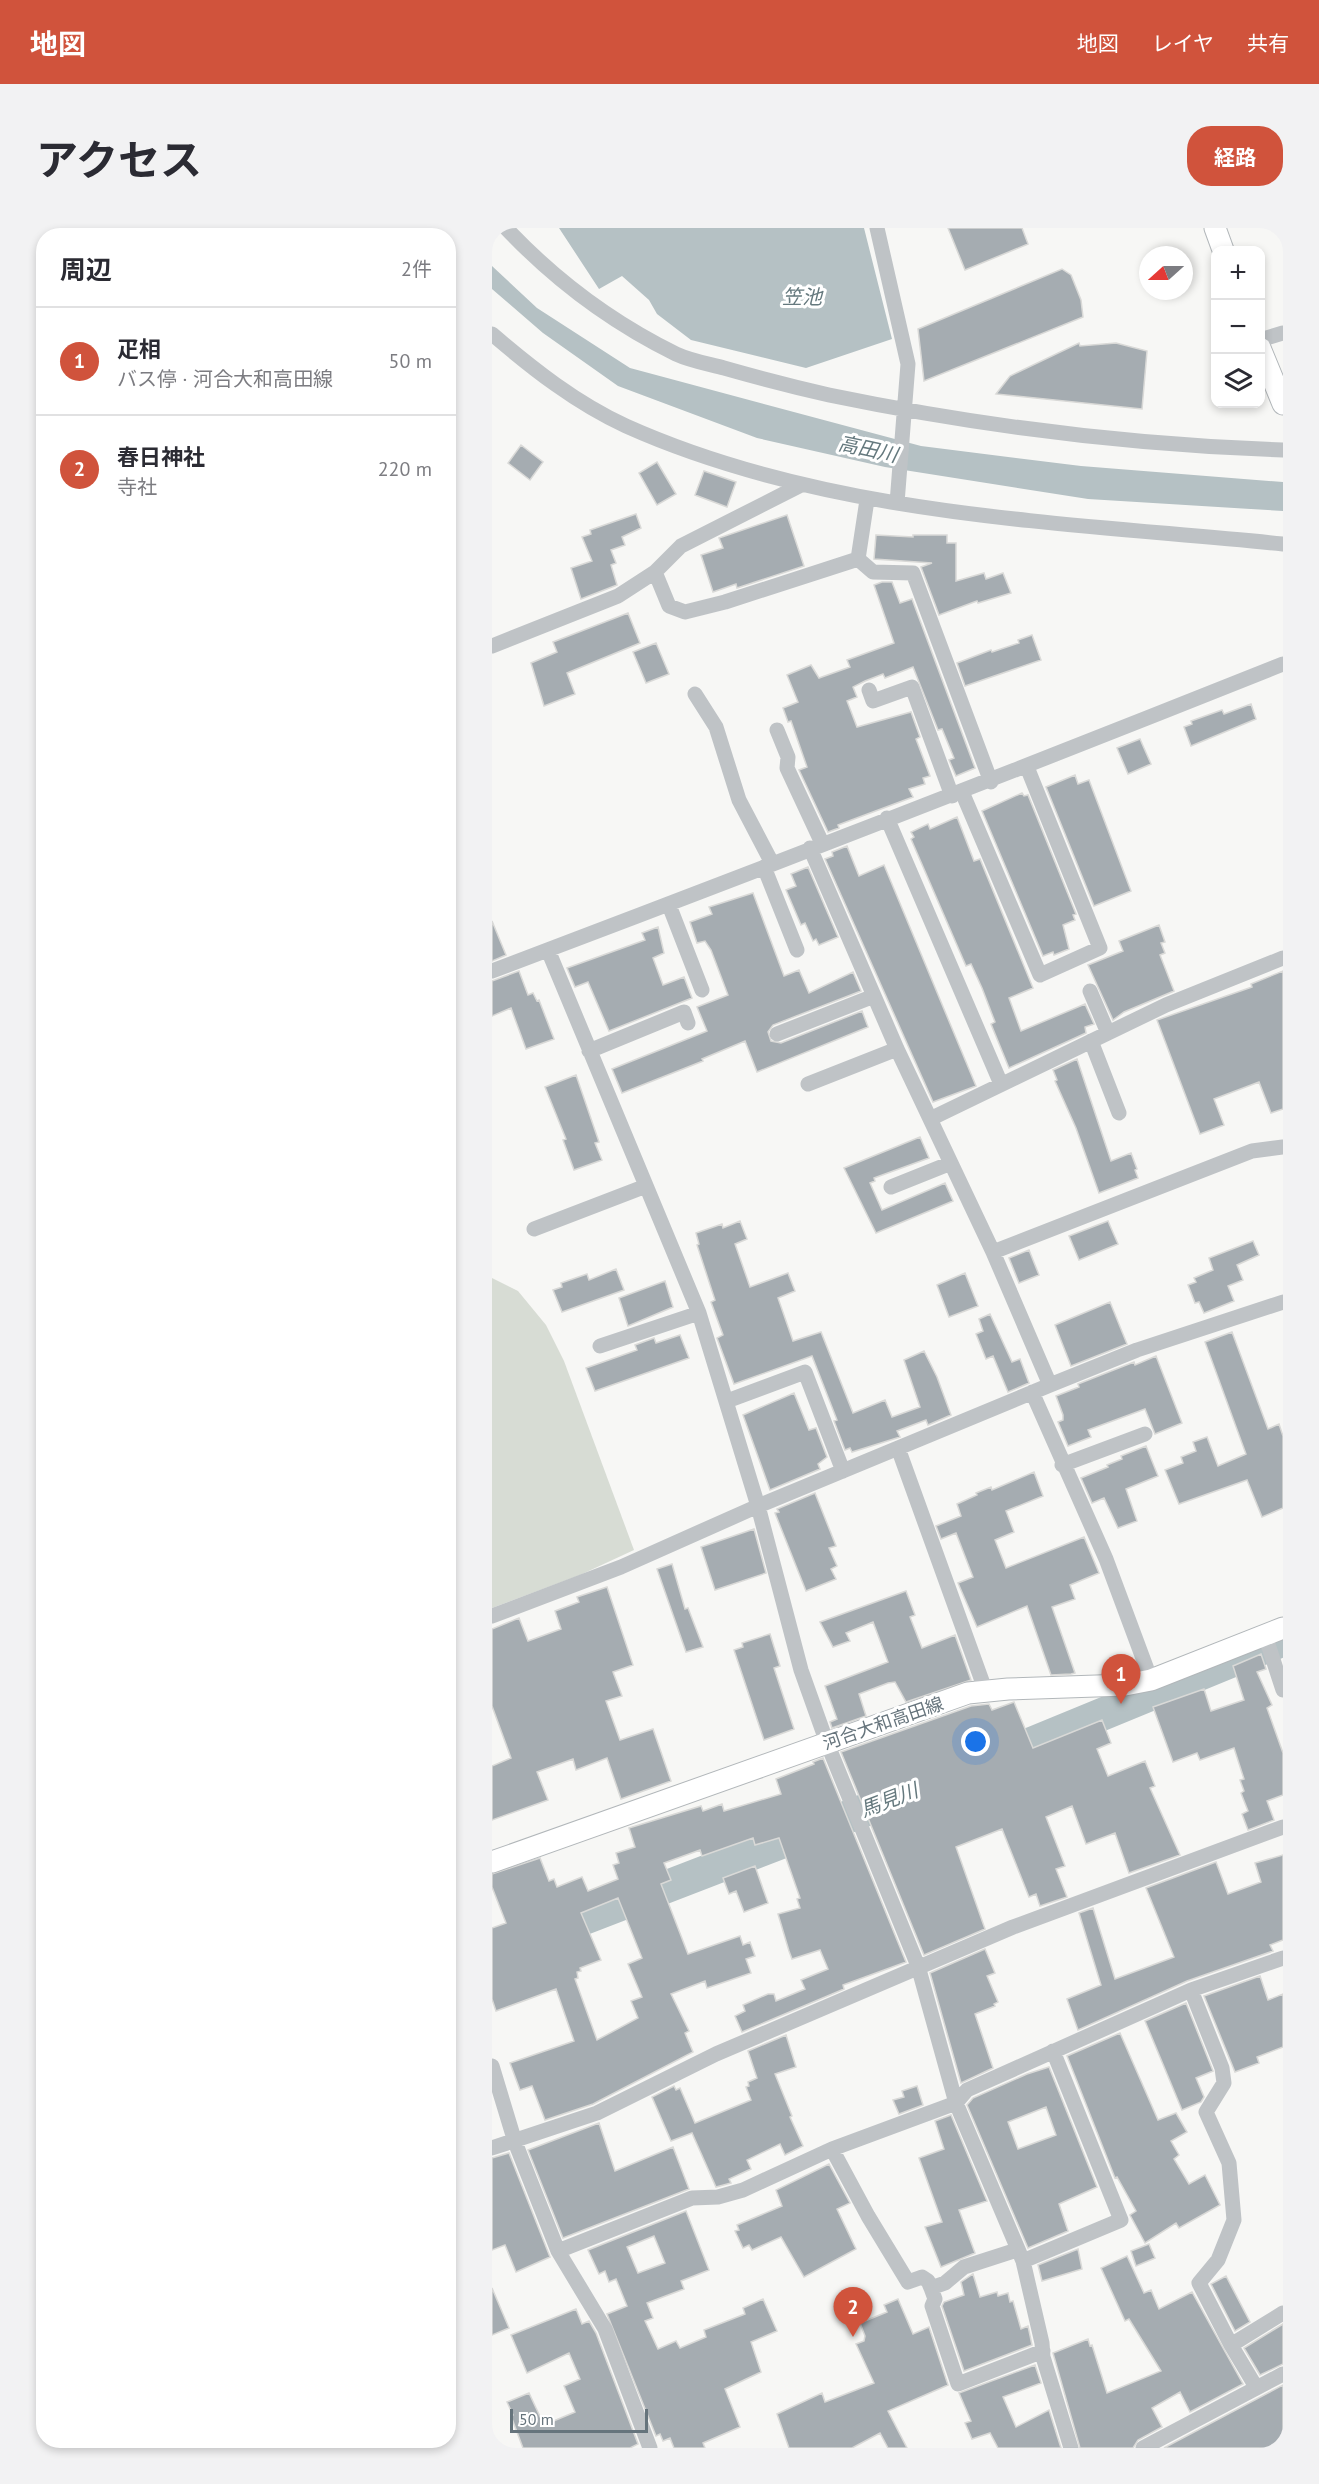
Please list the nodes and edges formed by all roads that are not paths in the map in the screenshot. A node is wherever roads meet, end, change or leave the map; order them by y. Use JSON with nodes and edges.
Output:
{"nodes":[{"id":1,"x":506,"y":228,"type":"edge"},
{"id":2,"x":878,"y":228,"type":"edge"},
{"id":3,"x":1215,"y":228,"type":"edge"},
{"id":4,"x":1222,"y":246,"type":"edge"},
{"id":5,"x":1283,"y":333,"type":"edge"},
{"id":6,"x":492,"y":334,"type":"edge"},
{"id":7,"x":1265,"y":338,"type":"edge"},
{"id":8,"x":1262,"y":354,"type":"edge"},
{"id":9,"x":1283,"y":404,"type":"edge"},
{"id":10,"x":904,"y":414,"type":"junction"},
{"id":11,"x":1283,"y":450,"type":"edge"},
{"id":12,"x":801,"y":485,"type":"junction"},
{"id":13,"x":867,"y":500,"type":"junction"},
{"id":14,"x":897,"y":502,"type":"junction"},
{"id":15,"x":1283,"y":544,"type":"edge"},
{"id":16,"x":858,"y":559,"type":"junction"},
{"id":17,"x":655,"y":572,"type":"junction"},
{"id":18,"x":492,"y":646,"type":"edge"},
{"id":19,"x":1283,"y":664,"type":"edge"},
{"id":20,"x":869,"y":690,"type":"dead end"},
{"id":21,"x":695,"y":694,"type":"dead end"},
{"id":22,"x":777,"y":730,"type":"dead end"},
{"id":23,"x":1027,"y":767,"type":"junction"},
{"id":24,"x":991,"y":782,"type":"junction"},
{"id":25,"x":957,"y":794,"type":"junction"},
{"id":26,"x":887,"y":818,"type":"junction"},
{"id":27,"x":816,"y":845,"type":"junction"},
{"id":28,"x":768,"y":865,"type":"junction"},
{"id":29,"x":669,"y":905,"type":"junction"},
{"id":30,"x":548,"y":950,"type":"junction"},
{"id":31,"x":797,"y":950,"type":"dead end"},
{"id":32,"x":1283,"y":957,"type":"edge"},
{"id":33,"x":492,"y":971,"type":"edge"},
{"id":34,"x":702,"y":990,"type":"dead end"},
{"id":35,"x":1090,"y":991,"type":"dead end"},
{"id":36,"x":874,"y":996,"type":"junction"},
{"id":37,"x":688,"y":1023,"type":"dead end"},
{"id":38,"x":1108,"y":1033,"type":"junction"},
{"id":39,"x":777,"y":1034,"type":"dead end"},
{"id":40,"x":1091,"y":1041,"type":"junction"},
{"id":41,"x":897,"y":1049,"type":"junction"},
{"id":42,"x":589,"y":1051,"type":"junction"},
{"id":43,"x":808,"y":1084,"type":"dead end"},
{"id":44,"x":1001,"y":1084,"type":"junction"},
{"id":45,"x":1119,"y":1113,"type":"dead end"},
{"id":46,"x":930,"y":1119,"type":"junction"},
{"id":47,"x":1283,"y":1147,"type":"edge"},
{"id":48,"x":951,"y":1163,"type":"junction"},
{"id":49,"x":646,"y":1186,"type":"junction"},
{"id":50,"x":891,"y":1186,"type":"dead end"},
{"id":51,"x":534,"y":1229,"type":"dead end"},
{"id":52,"x":993,"y":1252,"type":"junction"},
{"id":53,"x":1283,"y":1302,"type":"edge"},
{"id":54,"x":699,"y":1313,"type":"junction"},
{"id":55,"x":600,"y":1346,"type":"dead end"},
{"id":56,"x":1050,"y":1385,"type":"junction"},
{"id":57,"x":1032,"y":1392,"type":"junction"},
{"id":58,"x":727,"y":1401,"type":"junction"},
{"id":59,"x":1144,"y":1434,"type":"dead end"},
{"id":60,"x":898,"y":1448,"type":"junction"},
{"id":61,"x":1062,"y":1465,"type":"junction"},
{"id":62,"x":843,"y":1471,"type":"junction"},
{"id":63,"x":758,"y":1506,"type":"junction"},
{"id":64,"x":492,"y":1616,"type":"edge"},
{"id":65,"x":1273,"y":1639,"type":"edge"},
{"id":66,"x":1150,"y":1680,"type":"junction"},
{"id":67,"x":1283,"y":1689,"type":"edge"},
{"id":68,"x":986,"y":1692,"type":"junction"},
{"id":69,"x":827,"y":1743,"type":"junction"},
{"id":70,"x":1283,"y":1827,"type":"edge"},
{"id":71,"x":492,"y":1863,"type":"edge"},
{"id":72,"x":1283,"y":1958,"type":"edge"},
{"id":73,"x":918,"y":1966,"type":"junction"},
{"id":74,"x":1191,"y":1990,"type":"junction"},
{"id":75,"x":1053,"y":2051,"type":"junction"},
{"id":76,"x":492,"y":2066,"type":"edge"},
{"id":77,"x":956,"y":2103,"type":"junction"},
{"id":78,"x":515,"y":2142,"type":"junction"},
{"id":79,"x":492,"y":2148,"type":"edge"},
{"id":80,"x":832,"y":2150,"type":"junction"},
{"id":81,"x":558,"y":2251,"type":"junction"},
{"id":82,"x":1020,"y":2256,"type":"junction"},
{"id":83,"x":931,"y":2288,"type":"junction"},
{"id":84,"x":1283,"y":2313,"type":"edge"},
{"id":85,"x":1231,"y":2345,"type":"junction"},
{"id":86,"x":1043,"y":2351,"type":"junction"},
{"id":87,"x":1283,"y":2374,"type":"edge"},
{"id":88,"x":1256,"y":2387,"type":"junction"},
{"id":89,"x":650,"y":2448,"type":"edge"},
{"id":90,"x":1071,"y":2448,"type":"edge"},
{"id":91,"x":1143,"y":2448,"type":"edge"}],
"edges":[{"from":1,"to":10,"type":"street"},
{"from":2,"to":10,"type":"street"},
{"from":3,"to":4,"type":"main road"},
{"from":5,"to":7,"type":"street"},
{"from":6,"to":12,"type":"street"},
{"from":8,"to":9,"type":"main road"},
{"from":10,"to":11,"type":"street"},
{"from":10,"to":14,"type":"street"},
{"from":12,"to":13,"type":"street"},
{"from":12,"to":17,"type":"street"},
{"from":13,"to":14,"type":"street"},
{"from":13,"to":16,"type":"street"},
{"from":14,"to":15,"type":"street"},
{"from":16,"to":17,"type":"street"},
{"from":16,"to":24,"type":"street"},
{"from":17,"to":18,"type":"street"},
{"from":19,"to":23,"type":"street"},
{"from":20,"to":25,"type":"street"},
{"from":21,"to":28,"type":"street"},
{"from":22,"to":27,"type":"street"},
{"from":23,"to":24,"type":"street"},
{"from":23,"to":25,"type":"street"},
{"from":24,"to":25,"type":"street"},
{"from":25,"to":26,"type":"street"},
{"from":26,"to":27,"type":"street"},
{"from":26,"to":44,"type":"street"},
{"from":27,"to":28,"type":"street"},
{"from":27,"to":36,"type":"street"},
{"from":28,"to":29,"type":"street"},
{"from":28,"to":31,"type":"street"},
{"from":29,"to":30,"type":"street"},
{"from":29,"to":34,"type":"street"},
{"from":30,"to":33,"type":"street"},
{"from":30,"to":42,"type":"street"},
{"from":32,"to":38,"type":"street"},
{"from":35,"to":38,"type":"street"},
{"from":36,"to":39,"type":"street"},
{"from":36,"to":41,"type":"street"},
{"from":37,"to":42,"type":"street"},
{"from":38,"to":40,"type":"street"},
{"from":40,"to":44,"type":"street"},
{"from":40,"to":45,"type":"street"},
{"from":41,"to":43,"type":"street"},
{"from":41,"to":46,"type":"street"},
{"from":42,"to":49,"type":"street"},
{"from":44,"to":46,"type":"street"},
{"from":46,"to":48,"type":"street"},
{"from":47,"to":52,"type":"street"},
{"from":48,"to":50,"type":"street"},
{"from":48,"to":52,"type":"street"},
{"from":49,"to":51,"type":"street"},
{"from":49,"to":54,"type":"street"},
{"from":52,"to":56,"type":"street"},
{"from":53,"to":56,"type":"street"},
{"from":54,"to":55,"type":"street"},
{"from":54,"to":58,"type":"street"},
{"from":56,"to":57,"type":"street"},
{"from":57,"to":60,"type":"street"},
{"from":57,"to":61,"type":"street"},
{"from":58,"to":62,"type":"street"},
{"from":58,"to":63,"type":"street"},
{"from":59,"to":61,"type":"street"},
{"from":60,"to":62,"type":"street"},
{"from":60,"to":68,"type":"street"},
{"from":61,"to":66,"type":"street"},
{"from":62,"to":63,"type":"street"},
{"from":63,"to":64,"type":"street"},
{"from":63,"to":69,"type":"street"},
{"from":65,"to":66,"type":"main road","name":"河合大和高田線"},
{"from":65,"to":67,"type":"street"},
{"from":66,"to":68,"type":"main road","name":"河合大和高田線"},
{"from":68,"to":69,"type":"main road","name":"河合大和高田線"},
{"from":69,"to":71,"type":"main road","name":"河合大和高田線"},
{"from":69,"to":73,"type":"street"},
{"from":70,"to":73,"type":"street"},
{"from":72,"to":74,"type":"street"},
{"from":73,"to":77,"type":"street"},
{"from":73,"to":78,"type":"street"},
{"from":74,"to":75,"type":"street"},
{"from":74,"to":85,"type":"street"},
{"from":75,"to":77,"type":"street"},
{"from":75,"to":82,"type":"street"},
{"from":76,"to":78,"type":"street"},
{"from":77,"to":80,"type":"street"},
{"from":77,"to":82,"type":"street"},
{"from":78,"to":79,"type":"street"},
{"from":78,"to":81,"type":"street"},
{"from":80,"to":81,"type":"street"},
{"from":80,"to":83,"type":"street"},
{"from":81,"to":89,"type":"street"},
{"from":82,"to":83,"type":"street"},
{"from":82,"to":86,"type":"street"},
{"from":83,"to":86,"type":"street"},
{"from":84,"to":85,"type":"street"},
{"from":85,"to":88,"type":"street"},
{"from":86,"to":90,"type":"street"},
{"from":87,"to":88,"type":"street"},
{"from":88,"to":91,"type":"street"}]}
